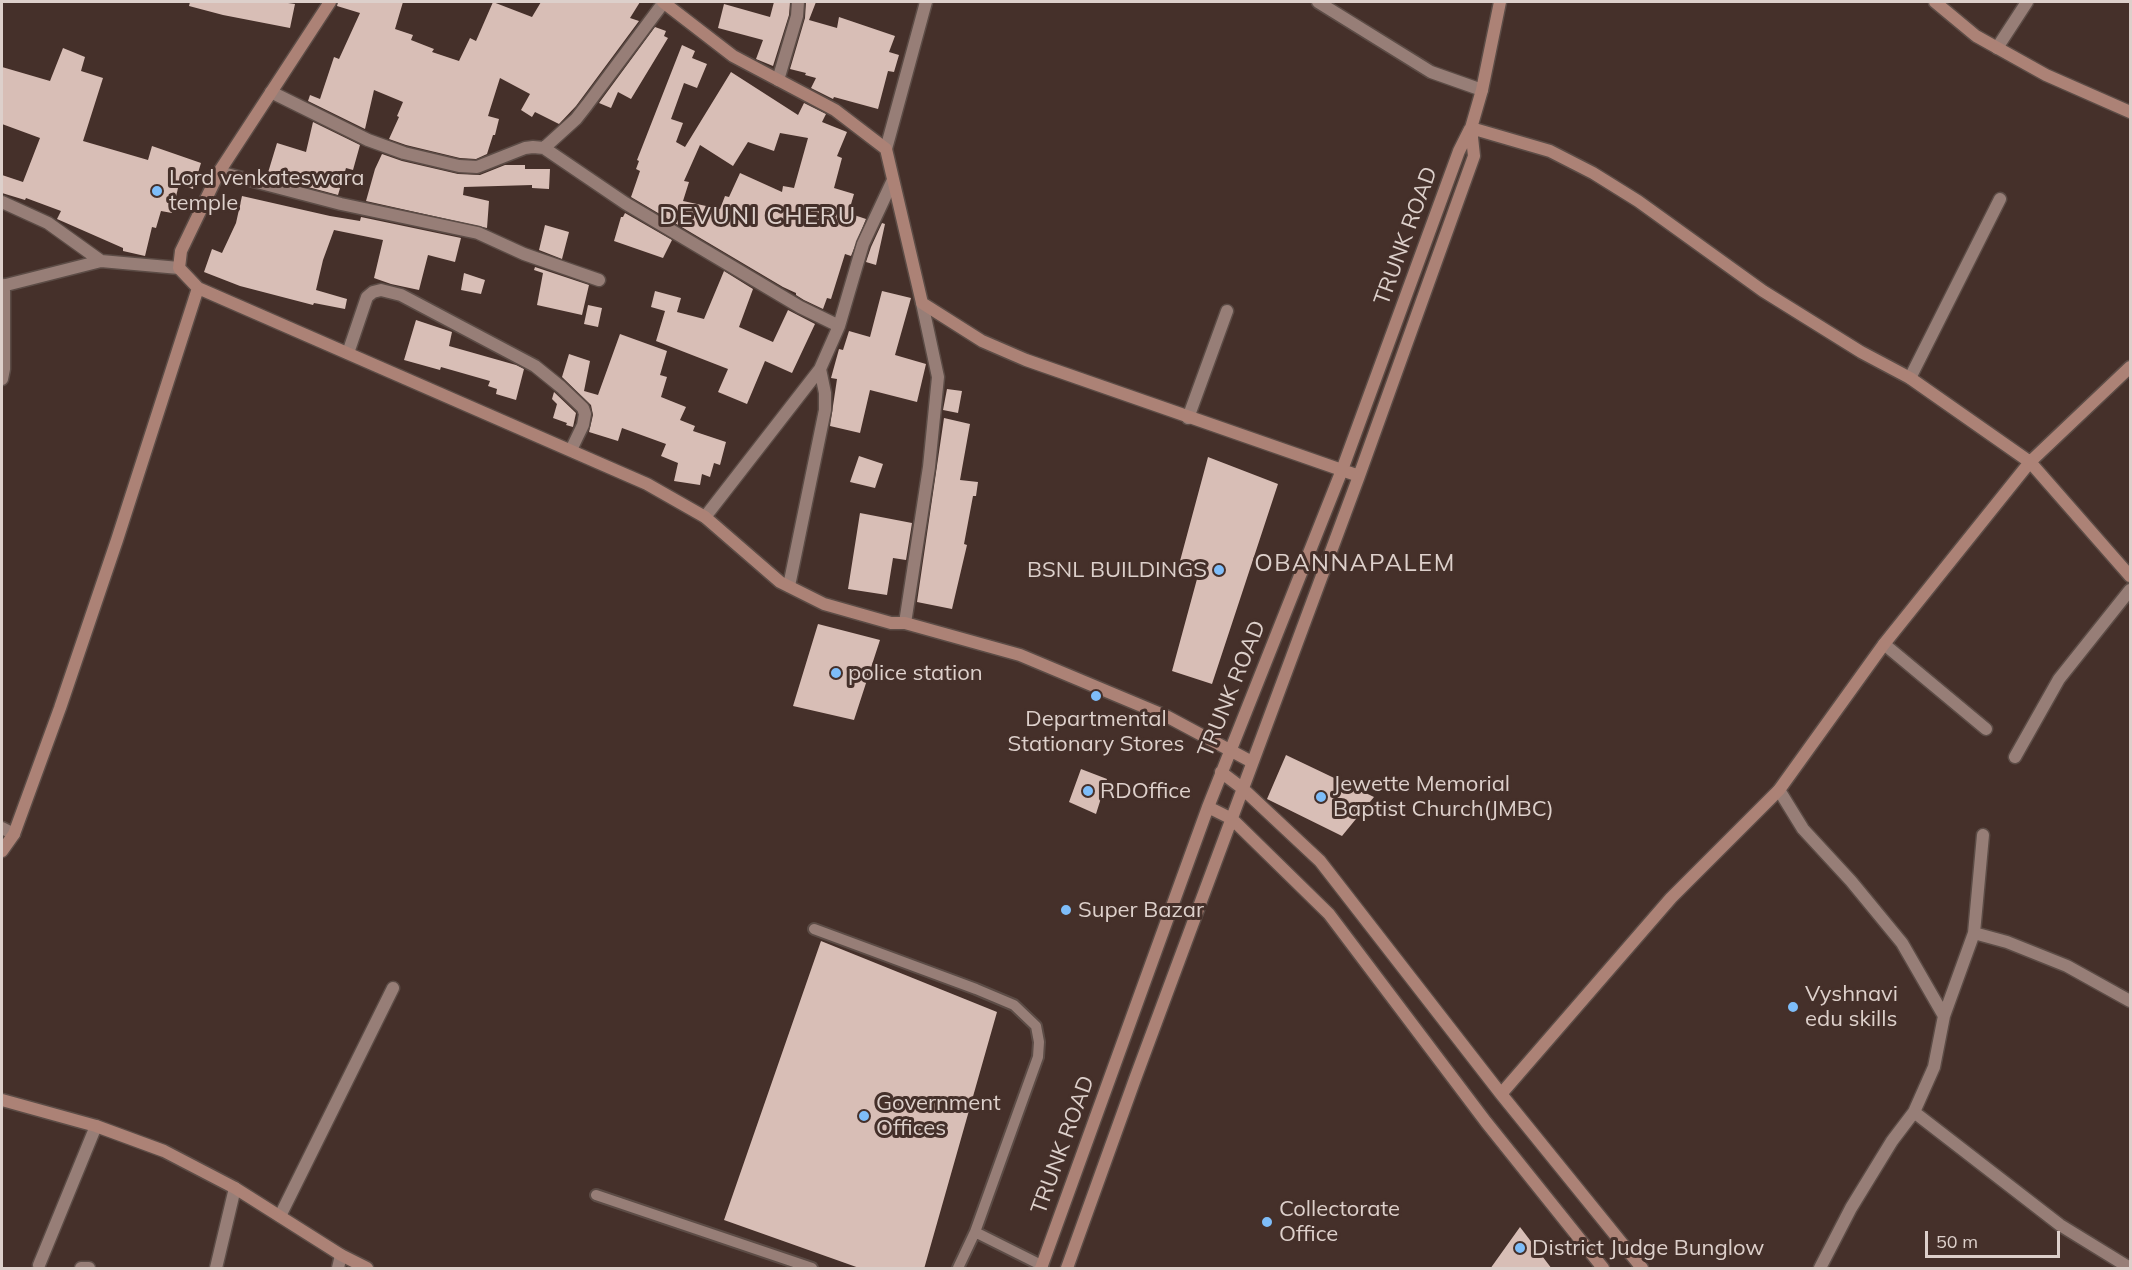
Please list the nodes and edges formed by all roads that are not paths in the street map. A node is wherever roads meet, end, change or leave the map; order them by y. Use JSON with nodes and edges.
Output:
{"nodes":[{"id":1,"x":330,"y":2,"type":"edge"},
{"id":2,"x":664,"y":2,"type":"edge"},
{"id":3,"x":798,"y":2,"type":"edge"},
{"id":4,"x":926,"y":2,"type":"edge"},
{"id":5,"x":1318,"y":2,"type":"edge"},
{"id":6,"x":1500,"y":2,"type":"edge"},
{"id":7,"x":1935,"y":2,"type":"edge"},
{"id":8,"x":2027,"y":2,"type":"edge"},
{"id":9,"x":1997,"y":48,"type":"junction"},
{"id":10,"x":778,"y":80,"type":"junction"},
{"id":11,"x":1482,"y":90,"type":"junction"},
{"id":12,"x":271,"y":92,"type":"junction"},
{"id":13,"x":2130,"y":112,"type":"edge"},
{"id":14,"x":1471,"y":128,"type":"junction"},
{"id":15,"x":544,"y":148,"type":"junction"},
{"id":16,"x":886,"y":149,"type":"junction"},
{"id":17,"x":219,"y":172,"type":"junction"},
{"id":18,"x":892,"y":182,"type":"junction"},
{"id":19,"x":2000,"y":199,"type":"dead end"},
{"id":20,"x":2,"y":202,"type":"edge"},
{"id":21,"x":101,"y":261,"type":"junction"},
{"id":22,"x":179,"y":268,"type":"junction"},
{"id":23,"x":598,"y":280,"type":"dead end"},
{"id":24,"x":3,"y":285,"type":"edge"},
{"id":25,"x":198,"y":288,"type":"junction"},
{"id":26,"x":922,"y":303,"type":"junction"},
{"id":27,"x":1227,"y":311,"type":"dead end"},
{"id":28,"x":839,"y":326,"type":"junction"},
{"id":29,"x":348,"y":353,"type":"junction"},
{"id":30,"x":2130,"y":367,"type":"edge"},
{"id":31,"x":820,"y":369,"type":"junction"},
{"id":32,"x":1910,"y":378,"type":"junction"},
{"id":33,"x":2,"y":379,"type":"edge"},
{"id":34,"x":1188,"y":418,"type":"junction"},
{"id":35,"x":571,"y":450,"type":"junction"},
{"id":36,"x":2030,"y":462,"type":"junction"},
{"id":37,"x":1342,"y":470,"type":"junction"},
{"id":38,"x":1359,"y":476,"type":"junction"},
{"id":39,"x":705,"y":517,"type":"junction"},
{"id":40,"x":2130,"y":576,"type":"edge"},
{"id":41,"x":789,"y":586,"type":"junction"},
{"id":42,"x":2130,"y":590,"type":"edge"},
{"id":43,"x":905,"y":624,"type":"junction"},
{"id":44,"x":1884,"y":644,"type":"junction"},
{"id":45,"x":1986,"y":729,"type":"dead end"},
{"id":46,"x":1229,"y":751,"type":"junction"},
{"id":47,"x":2014,"y":757,"type":"dead end"},
{"id":48,"x":1252,"y":762,"type":"junction"},
{"id":49,"x":1221,"y":772,"type":"junction"},
{"id":50,"x":1242,"y":788,"type":"junction"},
{"id":51,"x":1779,"y":789,"type":"junction"},
{"id":52,"x":1208,"y":807,"type":"junction"},
{"id":53,"x":1232,"y":819,"type":"junction"},
{"id":54,"x":2,"y":828,"type":"edge"},
{"id":55,"x":14,"y":834,"type":"junction"},
{"id":56,"x":1983,"y":835,"type":"dead end"},
{"id":57,"x":2,"y":851,"type":"edge"},
{"id":58,"x":814,"y":929,"type":"dead end"},
{"id":59,"x":1974,"y":933,"type":"junction"},
{"id":60,"x":393,"y":987,"type":"dead end"},
{"id":61,"x":2130,"y":1001,"type":"edge"},
{"id":62,"x":1944,"y":1016,"type":"junction"},
{"id":63,"x":1502,"y":1094,"type":"junction"},
{"id":64,"x":2,"y":1100,"type":"edge"},
{"id":65,"x":1914,"y":1112,"type":"junction"},
{"id":66,"x":96,"y":1126,"type":"junction"},
{"id":67,"x":235,"y":1188,"type":"junction"},
{"id":68,"x":596,"y":1195,"type":"dead end"},
{"id":69,"x":280,"y":1216,"type":"junction"},
{"id":70,"x":975,"y":1232,"type":"junction"},
{"id":71,"x":342,"y":1255,"type":"junction"},
{"id":72,"x":39,"y":1265,"type":"dead end"},
{"id":73,"x":1042,"y":1267,"type":"edge"},
{"id":74,"x":2130,"y":1268,"type":"edge"},
{"id":75,"x":216,"y":1269,"type":"edge"},
{"id":76,"x":338,"y":1269,"type":"edge"},
{"id":77,"x":367,"y":1269,"type":"edge"},
{"id":78,"x":812,"y":1269,"type":"edge"},
{"id":79,"x":958,"y":1269,"type":"edge"},
{"id":80,"x":1067,"y":1269,"type":"edge"},
{"id":81,"x":1603,"y":1269,"type":"edge"},
{"id":82,"x":1642,"y":1269,"type":"edge"},
{"id":83,"x":1820,"y":1269,"type":"edge"}],
"edges":[{"from":1,"to":12,"type":"street"},
{"from":2,"to":10,"type":"street"},
{"from":2,"to":15,"type":"street"},
{"from":3,"to":10,"type":"street"},
{"from":4,"to":16,"type":"street"},
{"from":5,"to":11,"type":"street"},
{"from":6,"to":11,"type":"street"},
{"from":7,"to":9,"type":"street"},
{"from":8,"to":9,"type":"street"},
{"from":9,"to":13,"type":"street"},
{"from":10,"to":16,"type":"street"},
{"from":11,"to":14,"type":"street"},
{"from":12,"to":15,"type":"street"},
{"from":12,"to":17,"type":"street"},
{"from":14,"to":32,"type":"street"},
{"from":14,"to":37,"type":"street","name":"TRUNK ROAD"},
{"from":14,"to":38,"type":"street"},
{"from":15,"to":28,"type":"street"},
{"from":16,"to":18,"type":"street"},
{"from":17,"to":22,"type":"street"},
{"from":17,"to":23,"type":"street"},
{"from":18,"to":26,"type":"street"},
{"from":18,"to":28,"type":"street"},
{"from":19,"to":32,"type":"street"},
{"from":20,"to":21,"type":"street"},
{"from":21,"to":22,"type":"street"},
{"from":21,"to":24,"type":"street"},
{"from":22,"to":25,"type":"street"},
{"from":24,"to":33,"type":"street"},
{"from":25,"to":29,"type":"street"},
{"from":25,"to":55,"type":"street"},
{"from":26,"to":34,"type":"street"},
{"from":26,"to":43,"type":"street"},
{"from":27,"to":34,"type":"street"},
{"from":28,"to":31,"type":"street"},
{"from":29,"to":35,"type":"street"},
{"from":29,"to":35,"type":"street"},
{"from":30,"to":36,"type":"street"},
{"from":31,"to":39,"type":"street"},
{"from":31,"to":41,"type":"street"},
{"from":32,"to":36,"type":"street"},
{"from":34,"to":37,"type":"street"},
{"from":35,"to":39,"type":"street"},
{"from":36,"to":40,"type":"street"},
{"from":36,"to":44,"type":"street"},
{"from":37,"to":38,"type":"street"},
{"from":37,"to":46,"type":"street","name":"TRUNK ROAD"},
{"from":38,"to":48,"type":"street"},
{"from":39,"to":41,"type":"street"},
{"from":41,"to":43,"type":"street"},
{"from":42,"to":47,"type":"street"},
{"from":43,"to":46,"type":"street"},
{"from":44,"to":45,"type":"street"},
{"from":44,"to":51,"type":"street"},
{"from":46,"to":48,"type":"street"},
{"from":46,"to":49,"type":"street","name":"TRUNK ROAD"},
{"from":48,"to":50,"type":"street"},
{"from":49,"to":50,"type":"street"},
{"from":49,"to":52,"type":"street","name":"TRUNK ROAD"},
{"from":50,"to":53,"type":"street"},
{"from":50,"to":63,"type":"street"},
{"from":51,"to":62,"type":"street"},
{"from":51,"to":63,"type":"street"},
{"from":52,"to":53,"type":"street"},
{"from":52,"to":73,"type":"street","name":"TRUNK ROAD"},
{"from":53,"to":80,"type":"street"},
{"from":53,"to":81,"type":"street"},
{"from":54,"to":55,"type":"street"},
{"from":55,"to":57,"type":"street"},
{"from":56,"to":59,"type":"street"},
{"from":58,"to":70,"type":"lane"},
{"from":59,"to":61,"type":"street"},
{"from":59,"to":62,"type":"street"},
{"from":60,"to":69,"type":"street"},
{"from":62,"to":65,"type":"street"},
{"from":63,"to":82,"type":"street"},
{"from":64,"to":66,"type":"street"},
{"from":65,"to":74,"type":"street"},
{"from":65,"to":83,"type":"street"},
{"from":66,"to":67,"type":"street"},
{"from":66,"to":72,"type":"street"},
{"from":67,"to":69,"type":"street"},
{"from":67,"to":75,"type":"street"},
{"from":68,"to":78,"type":"lane"},
{"from":69,"to":71,"type":"street"},
{"from":70,"to":73,"type":"lane"},
{"from":70,"to":79,"type":"lane"},
{"from":71,"to":76,"type":"street"},
{"from":71,"to":77,"type":"street"}]}
